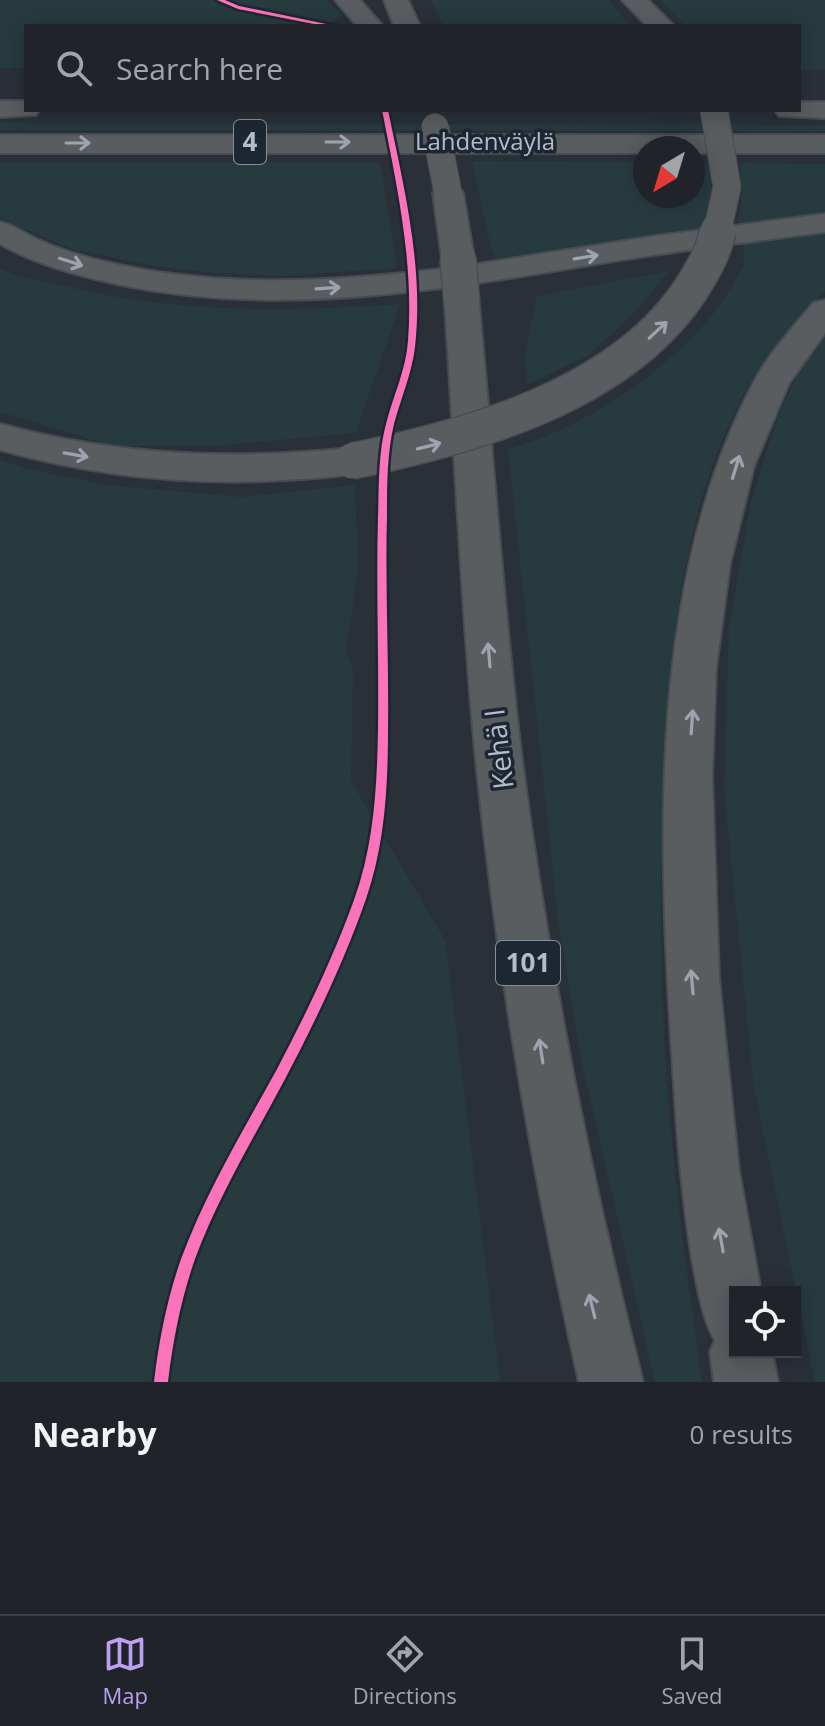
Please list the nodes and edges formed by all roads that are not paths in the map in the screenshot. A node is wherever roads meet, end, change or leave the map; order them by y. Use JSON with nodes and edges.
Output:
{"nodes":[{"id":1,"x":347,"y":0,"type":"edge"},
{"id":2,"x":396,"y":0,"type":"edge"},
{"id":3,"x":634,"y":0,"type":"edge"},
{"id":4,"x":368,"y":24,"type":"edge"},
{"id":5,"x":406,"y":24,"type":"edge"},
{"id":6,"x":659,"y":24,"type":"edge"},
{"id":7,"x":0,"y":109,"type":"edge"},
{"id":8,"x":24,"y":109,"type":"edge"},
{"id":9,"x":801,"y":110,"type":"edge"},
{"id":10,"x":825,"y":110,"type":"edge"},
{"id":11,"x":714,"y":112,"type":"edge"},
{"id":12,"x":429,"y":116,"type":"edge"},
{"id":13,"x":0,"y":144,"type":"edge"},
{"id":14,"x":825,"y":144,"type":"edge"},
{"id":15,"x":825,"y":223,"type":"edge"},
{"id":16,"x":0,"y":231,"type":"edge"},
{"id":17,"x":825,"y":310,"type":"edge"},
{"id":18,"x":0,"y":437,"type":"edge"},
{"id":19,"x":729,"y":1286,"type":"edge"},
{"id":20,"x":742,"y":1358,"type":"edge"},
{"id":21,"x":611,"y":1382,"type":"edge"},
{"id":22,"x":746,"y":1382,"type":"edge"}],
"edges":[{"from":1,"to":4,"type":"highway"},
{"from":2,"to":5,"type":"highway"},
{"from":3,"to":6,"type":"highway"},
{"from":7,"to":8,"type":"highway"},
{"from":9,"to":10,"type":"highway"},
{"from":18,"to":11,"type":"highway","one_way":true,"bridge":true},
{"from":21,"to":12,"type":"highway","name":"Kehä I","number":"101","one_way":true,"bridge":true},
{"from":13,"to":14,"type":"highway","name":"Lahdenväylä","number":"4","one_way":true},
{"from":16,"to":15,"type":"highway","one_way":true},
{"from":19,"to":17,"type":"highway","one_way":true},
{"from":20,"to":22,"type":"highway"}]}
